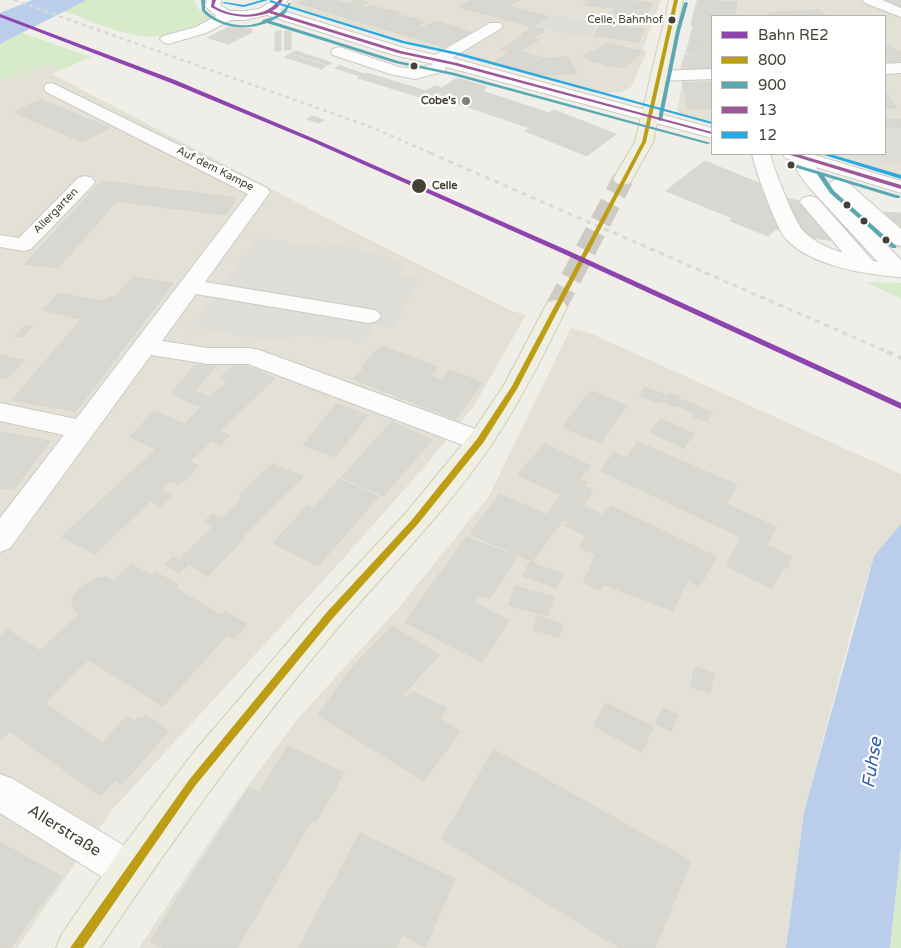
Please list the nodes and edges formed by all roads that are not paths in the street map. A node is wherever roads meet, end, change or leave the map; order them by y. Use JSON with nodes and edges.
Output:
{"nodes":[{"id":1,"x":214,"y":0,"type":"edge"},
{"id":2,"x":280,"y":0,"type":"edge"},
{"id":3,"x":676,"y":0,"type":"edge"},
{"id":4,"x":870,"y":0,"type":"edge"},
{"id":5,"x":268,"y":11,"type":"junction"},
{"id":6,"x":901,"y":13,"type":"edge"},
{"id":7,"x":229,"y":14,"type":"junction"},
{"id":8,"x":312,"y":23,"type":"junction"},
{"id":9,"x":495,"y":26,"type":"dead end"},
{"id":10,"x":168,"y":39,"type":"dead end"},
{"id":11,"x":438,"y":60,"type":"junction"},
{"id":12,"x":455,"y":64,"type":"junction"},
{"id":13,"x":901,"y":68,"type":"edge"},
{"id":14,"x":886,"y":69,"type":"edge"},
{"id":15,"x":711,"y":74,"type":"edge"},
{"id":16,"x":658,"y":76,"type":"junction"},
{"id":17,"x":52,"y":88,"type":"dead end"},
{"id":18,"x":650,"y":118,"type":"junction"},
{"id":19,"x":711,"y":133,"type":"edge"},
{"id":20,"x":761,"y":155,"type":"edge"},
{"id":21,"x":794,"y":155,"type":"edge"},
{"id":22,"x":824,"y":163,"type":"junction"},
{"id":23,"x":623,"y":178,"type":"tunnel mouth"},
{"id":24,"x":85,"y":182,"type":"dead end"},
{"id":25,"x":901,"y":187,"type":"edge"},
{"id":26,"x":901,"y":240,"type":"edge"},
{"id":27,"x":0,"y":241,"type":"edge"},
{"id":28,"x":866,"y":267,"type":"junction"},
{"id":29,"x":900,"y":270,"type":"edge"},
{"id":30,"x":191,"y":286,"type":"junction"},
{"id":31,"x":556,"y":307,"type":"tunnel mouth"},
{"id":32,"x":368,"y":316,"type":"dead end"},
{"id":33,"x":146,"y":346,"type":"junction"},
{"id":34,"x":0,"y":412,"type":"edge"},
{"id":35,"x":83,"y":430,"type":"junction"},
{"id":36,"x":480,"y":441,"type":"junction"},
{"id":37,"x":0,"y":540,"type":"edge"},
{"id":38,"x":0,"y":792,"type":"edge"},
{"id":39,"x":129,"y":871,"type":"junction"},
{"id":40,"x":76,"y":948,"type":"edge"}],
"edges":[{"from":1,"to":7,"type":"street"},
{"from":2,"to":5,"type":"street"},
{"from":3,"to":16,"type":"main road"},
{"from":4,"to":6,"type":"street"},
{"from":5,"to":7,"type":"street"},
{"from":5,"to":8,"type":"street"},
{"from":7,"to":10,"type":"street"},
{"from":8,"to":11,"type":"street"},
{"from":8,"to":12,"type":"street"},
{"from":9,"to":11,"type":"street"},
{"from":11,"to":12,"type":"street"},
{"from":12,"to":18,"type":"street"},
{"from":13,"to":14,"type":"street"},
{"from":15,"to":16,"type":"street"},
{"from":16,"to":18,"type":"main road"},
{"from":17,"to":30,"type":"street","name":"Auf dem Kampe"},
{"from":18,"to":19,"type":"street"},
{"from":18,"to":23,"type":"main road"},
{"from":20,"to":28,"type":"street"},
{"from":21,"to":22,"type":"street"},
{"from":21,"to":28,"type":"street"},
{"from":21,"to":29,"type":"street"},
{"from":22,"to":25,"type":"street"},
{"from":22,"to":26,"type":"street"},
{"from":24,"to":27,"type":"street","name":"Allergarten"},
{"from":28,"to":29,"type":"street"},
{"from":30,"to":32,"type":"street"},
{"from":30,"to":33,"type":"street","name":"Auf dem Kampe"},
{"from":31,"to":36,"type":"main road"},
{"from":33,"to":35,"type":"street","name":"Auf dem Kampe"},
{"from":33,"to":36,"type":"street"},
{"from":34,"to":35,"type":"street"},
{"from":35,"to":37,"type":"street","name":"Auf dem Kampe"},
{"from":36,"to":39,"type":"main road"},
{"from":38,"to":39,"type":"street","name":"Allerstraße"},
{"from":39,"to":40,"type":"main road"}]}
